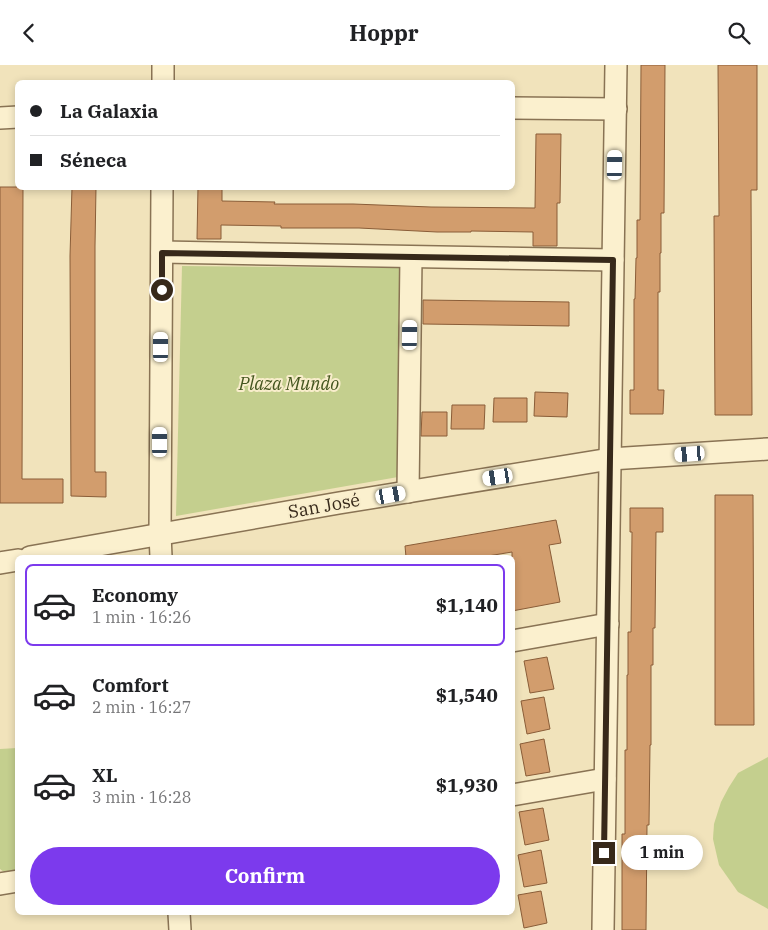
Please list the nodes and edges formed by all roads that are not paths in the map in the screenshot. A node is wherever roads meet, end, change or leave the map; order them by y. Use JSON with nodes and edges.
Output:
{"nodes":[{"id":1,"x":163,"y":65,"type":"edge"},
{"id":2,"x":616,"y":65,"type":"edge"},
{"id":3,"x":163,"y":80,"type":"edge"},
{"id":4,"x":515,"y":108,"type":"edge"},
{"id":5,"x":616,"y":109,"type":"junction"},
{"id":6,"x":15,"y":117,"type":"edge"},
{"id":7,"x":0,"y":118,"type":"edge"},
{"id":8,"x":162,"y":190,"type":"edge"},
{"id":9,"x":162,"y":253,"type":"junction"},
{"id":10,"x":411,"y":257,"type":"junction"},
{"id":11,"x":613,"y":260,"type":"junction"},
{"id":12,"x":768,"y":449,"type":"edge"},
{"id":13,"x":610,"y":459,"type":"junction"},
{"id":14,"x":408,"y":492,"type":"junction"},
{"id":15,"x":160,"y":534,"type":"junction"},
{"id":16,"x":41,"y":555,"type":"edge"},
{"id":17,"x":161,"y":555,"type":"edge"},
{"id":18,"x":15,"y":560,"type":"edge"},
{"id":19,"x":0,"y":563,"type":"edge"},
{"id":20,"x":608,"y":624,"type":"junction"},
{"id":21,"x":515,"y":640,"type":"edge"},
{"id":22,"x":605,"y":779,"type":"junction"},
{"id":23,"x":515,"y":794,"type":"edge"},
{"id":24,"x":15,"y":882,"type":"edge"},
{"id":25,"x":0,"y":884,"type":"edge"},
{"id":26,"x":179,"y":915,"type":"edge"},
{"id":27,"x":598,"y":929,"type":"edge"},
{"id":28,"x":180,"y":930,"type":"edge"}],
"edges":[{"from":1,"to":3,"type":"street"},
{"from":2,"to":5,"type":"street"},
{"from":4,"to":5,"type":"street"},
{"from":5,"to":11,"type":"street"},
{"from":6,"to":7,"type":"street"},
{"from":8,"to":9,"type":"street"},
{"from":9,"to":10,"type":"street"},
{"from":9,"to":15,"type":"street"},
{"from":10,"to":11,"type":"street"},
{"from":10,"to":14,"type":"street"},
{"from":11,"to":13,"type":"street"},
{"from":12,"to":13,"type":"street","name":"San José"},
{"from":13,"to":14,"type":"street","name":"San José"},
{"from":13,"to":20,"type":"street"},
{"from":14,"to":15,"type":"street","name":"San José"},
{"from":15,"to":16,"type":"street","name":"San José"},
{"from":15,"to":17,"type":"street"},
{"from":18,"to":19,"type":"street"},
{"from":20,"to":21,"type":"street"},
{"from":20,"to":22,"type":"street"},
{"from":22,"to":23,"type":"street"},
{"from":22,"to":27,"type":"street"},
{"from":24,"to":25,"type":"street"},
{"from":26,"to":28,"type":"street"}]}
